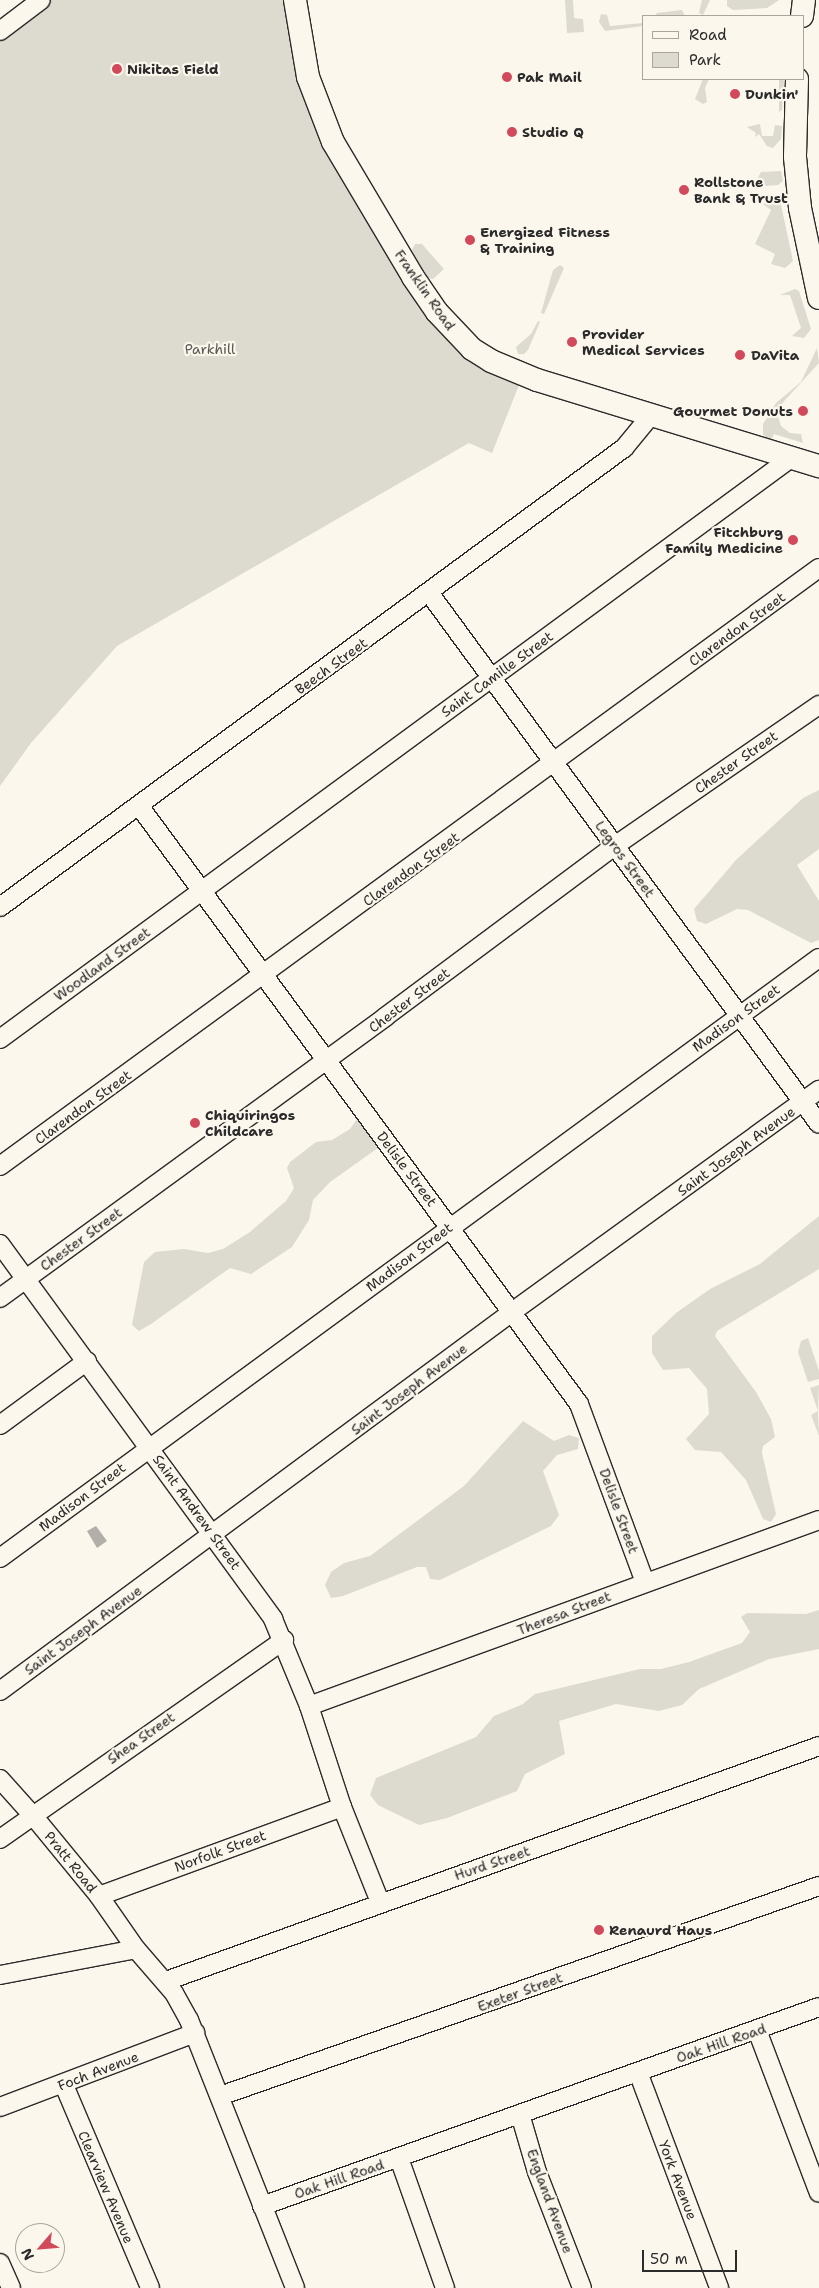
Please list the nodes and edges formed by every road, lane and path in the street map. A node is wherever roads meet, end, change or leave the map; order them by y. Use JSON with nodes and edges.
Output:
{"nodes":[{"id":1,"x":41,"y":0,"type":"edge"},
{"id":2,"x":295,"y":0,"type":"edge"},
{"id":3,"x":804,"y":0,"type":"edge"},
{"id":4,"x":802,"y":15,"type":"edge"},
{"id":5,"x":0,"y":31,"type":"edge"},
{"id":6,"x":797,"y":80,"type":"edge"},
{"id":7,"x":819,"y":298,"type":"edge"},
{"id":8,"x":652,"y":414,"type":"junction"},
{"id":9,"x":791,"y":458,"type":"junction"},
{"id":10,"x":819,"y":466,"type":"edge"},
{"id":11,"x":819,"y":568,"type":"edge"},
{"id":12,"x":430,"y":594,"type":"junction"},
{"id":13,"x":491,"y":678,"type":"junction"},
{"id":14,"x":819,"y":705,"type":"edge"},
{"id":15,"x":554,"y":764,"type":"junction"},
{"id":16,"x":140,"y":807,"type":"junction"},
{"id":17,"x":616,"y":845,"type":"junction"},
{"id":18,"x":203,"y":889,"type":"junction"},
{"id":19,"x":0,"y":907,"type":"edge"},
{"id":20,"x":819,"y":958,"type":"edge"},
{"id":21,"x":265,"y":975,"type":"junction"},
{"id":22,"x":737,"y":1016,"type":"junction"},
{"id":23,"x":0,"y":1038,"type":"edge"},
{"id":24,"x":326,"y":1061,"type":"junction"},
{"id":25,"x":819,"y":1090,"type":"edge"},
{"id":26,"x":803,"y":1102,"type":"junction"},
{"id":27,"x":819,"y":1124,"type":"edge"},
{"id":28,"x":0,"y":1166,"type":"edge"},
{"id":29,"x":450,"y":1227,"type":"junction"},
{"id":30,"x":0,"y":1244,"type":"edge"},
{"id":31,"x":26,"y":1279,"type":"junction"},
{"id":32,"x":0,"y":1298,"type":"edge"},
{"id":33,"x":512,"y":1312,"type":"junction"},
{"id":34,"x":87,"y":1361,"type":"junction"},
{"id":35,"x":0,"y":1425,"type":"edge"},
{"id":36,"x":150,"y":1446,"type":"junction"},
{"id":37,"x":819,"y":1520,"type":"edge"},
{"id":38,"x":214,"y":1535,"type":"junction"},
{"id":39,"x":0,"y":1558,"type":"edge"},
{"id":40,"x":645,"y":1582,"type":"junction"},
{"id":41,"x":284,"y":1640,"type":"junction"},
{"id":42,"x":0,"y":1691,"type":"edge"},
{"id":43,"x":309,"y":1706,"type":"junction"},
{"id":44,"x":819,"y":1746,"type":"edge"},
{"id":45,"x":0,"y":1779,"type":"edge"},
{"id":46,"x":342,"y":1807,"type":"junction"},
{"id":47,"x":32,"y":1814,"type":"junction"},
{"id":48,"x":0,"y":1838,"type":"edge"},
{"id":49,"x":819,"y":1886,"type":"edge"},
{"id":50,"x":99,"y":1896,"type":"junction"},
{"id":51,"x":380,"y":1902,"type":"junction"},
{"id":52,"x":136,"y":1949,"type":"junction"},
{"id":53,"x":0,"y":1976,"type":"edge"},
{"id":54,"x":166,"y":1981,"type":"junction"},
{"id":55,"x":819,"y":2007,"type":"edge"},
{"id":56,"x":757,"y":2030,"type":"junction"},
{"id":57,"x":195,"y":2033,"type":"junction"},
{"id":58,"x":638,"y":2072,"type":"junction"},
{"id":59,"x":64,"y":2085,"type":"junction"},
{"id":60,"x":220,"y":2096,"type":"junction"},
{"id":61,"x":0,"y":2107,"type":"edge"},
{"id":62,"x":520,"y":2114,"type":"junction"},
{"id":63,"x":398,"y":2158,"type":"junction"},
{"id":64,"x":819,"y":2193,"type":"edge"},
{"id":65,"x":262,"y":2206,"type":"junction"},
{"id":66,"x":0,"y":2263,"type":"edge"},
{"id":67,"x":11,"y":2288,"type":"edge"},
{"id":68,"x":150,"y":2288,"type":"edge"},
{"id":69,"x":295,"y":2288,"type":"edge"},
{"id":70,"x":445,"y":2288,"type":"edge"},
{"id":71,"x":582,"y":2288,"type":"edge"},
{"id":72,"x":718,"y":2288,"type":"edge"}],
"edges":[{"from":1,"to":5,"type":"street"},
{"from":2,"to":8,"type":"main road","name":"Franklin Road"},
{"from":3,"to":4,"type":"main road"},
{"from":6,"to":7,"type":"main road"},
{"from":8,"to":9,"type":"main road","name":"Franklin Road"},
{"from":8,"to":12,"type":"street","name":"Beech Street"},
{"from":9,"to":10,"type":"main road","name":"Franklin Road"},
{"from":9,"to":13,"type":"street","name":"Saint Camille Street"},
{"from":11,"to":15,"type":"street","name":"Clarendon Street"},
{"from":12,"to":13,"type":"street","name":"Legros Street"},
{"from":12,"to":16,"type":"street","name":"Beech Street"},
{"from":13,"to":15,"type":"street","name":"Legros Street"},
{"from":13,"to":18,"type":"street","name":"Saint Camille Street"},
{"from":14,"to":17,"type":"street","name":"Chester Street"},
{"from":15,"to":17,"type":"street","name":"Legros Street"},
{"from":15,"to":21,"type":"street","name":"Clarendon Street"},
{"from":16,"to":18,"type":"street","name":"Delisle Street"},
{"from":16,"to":19,"type":"street","name":"Beech Street"},
{"from":17,"to":22,"type":"street","name":"Legros Street"},
{"from":17,"to":24,"type":"street","name":"Chester Street"},
{"from":18,"to":21,"type":"street","name":"Delisle Street"},
{"from":18,"to":23,"type":"street","name":"Woodland Street"},
{"from":20,"to":22,"type":"street","name":"Madison Street"},
{"from":21,"to":24,"type":"street","name":"Delisle Street"},
{"from":21,"to":28,"type":"street","name":"Clarendon Street"},
{"from":22,"to":26,"type":"street","name":"Legros Street"},
{"from":22,"to":29,"type":"street","name":"Madison Street"},
{"from":24,"to":29,"type":"street","name":"Delisle Street"},
{"from":24,"to":31,"type":"street","name":"Chester Street"},
{"from":25,"to":26,"type":"street","name":"Saint Joseph Avenue"},
{"from":26,"to":27,"type":"street","name":"Legros Street"},
{"from":26,"to":33,"type":"street","name":"Saint Joseph Avenue"},
{"from":29,"to":33,"type":"street","name":"Delisle Street"},
{"from":29,"to":36,"type":"street","name":"Madison Street"},
{"from":30,"to":31,"type":"street","name":"Saint Andrew Street"},
{"from":31,"to":32,"type":"street","name":"Chester Street"},
{"from":31,"to":34,"type":"street","name":"Saint Andrew Street"},
{"from":33,"to":38,"type":"street","name":"Saint Joseph Avenue"},
{"from":33,"to":40,"type":"street","name":"Delisle Street"},
{"from":34,"to":35,"type":"street"},
{"from":34,"to":36,"type":"street","name":"Saint Andrew Street"},
{"from":36,"to":38,"type":"street","name":"Saint Andrew Street"},
{"from":36,"to":39,"type":"street","name":"Madison Street"},
{"from":37,"to":40,"type":"street","name":"Theresa Street"},
{"from":38,"to":41,"type":"street","name":"Saint Andrew Street"},
{"from":38,"to":42,"type":"street","name":"Saint Joseph Avenue"},
{"from":40,"to":43,"type":"street","name":"Theresa Street"},
{"from":41,"to":43,"type":"street","name":"Saint Andrew Street"},
{"from":41,"to":47,"type":"street","name":"Shea Street"},
{"from":43,"to":46,"type":"street","name":"Saint Andrew Street"},
{"from":44,"to":51,"type":"street","name":"Hurd Street"},
{"from":45,"to":47,"type":"street","name":"Pratt Road"},
{"from":46,"to":50,"type":"street","name":"Norfolk Street"},
{"from":46,"to":51,"type":"street","name":"Saint Andrew Street"},
{"from":47,"to":48,"type":"street","name":"Shea Street"},
{"from":47,"to":50,"type":"street","name":"Pratt Road"},
{"from":49,"to":60,"type":"street","name":"Exeter Street"},
{"from":50,"to":52,"type":"street","name":"Pratt Road"},
{"from":51,"to":54,"type":"street","name":"Hurd Street"},
{"from":52,"to":53,"type":"street"},
{"from":52,"to":54,"type":"street"},
{"from":54,"to":57,"type":"street"},
{"from":55,"to":56,"type":"street","name":"Oak Hill Road"},
{"from":56,"to":58,"type":"street","name":"Oak Hill Road"},
{"from":56,"to":64,"type":"street"},
{"from":57,"to":59,"type":"street","name":"Foch Avenue"},
{"from":57,"to":60,"type":"street"},
{"from":58,"to":62,"type":"street","name":"Oak Hill Road"},
{"from":58,"to":72,"type":"street","name":"York Avenue"},
{"from":59,"to":61,"type":"street","name":"Foch Avenue"},
{"from":59,"to":68,"type":"street","name":"Clearview Avenue"},
{"from":60,"to":65,"type":"street"},
{"from":62,"to":63,"type":"street","name":"Oak Hill Road"},
{"from":62,"to":71,"type":"street","name":"England Avenue"},
{"from":63,"to":65,"type":"street","name":"Oak Hill Road"},
{"from":63,"to":70,"type":"street"},
{"from":65,"to":69,"type":"street"},
{"from":66,"to":67,"type":"street"}]}
